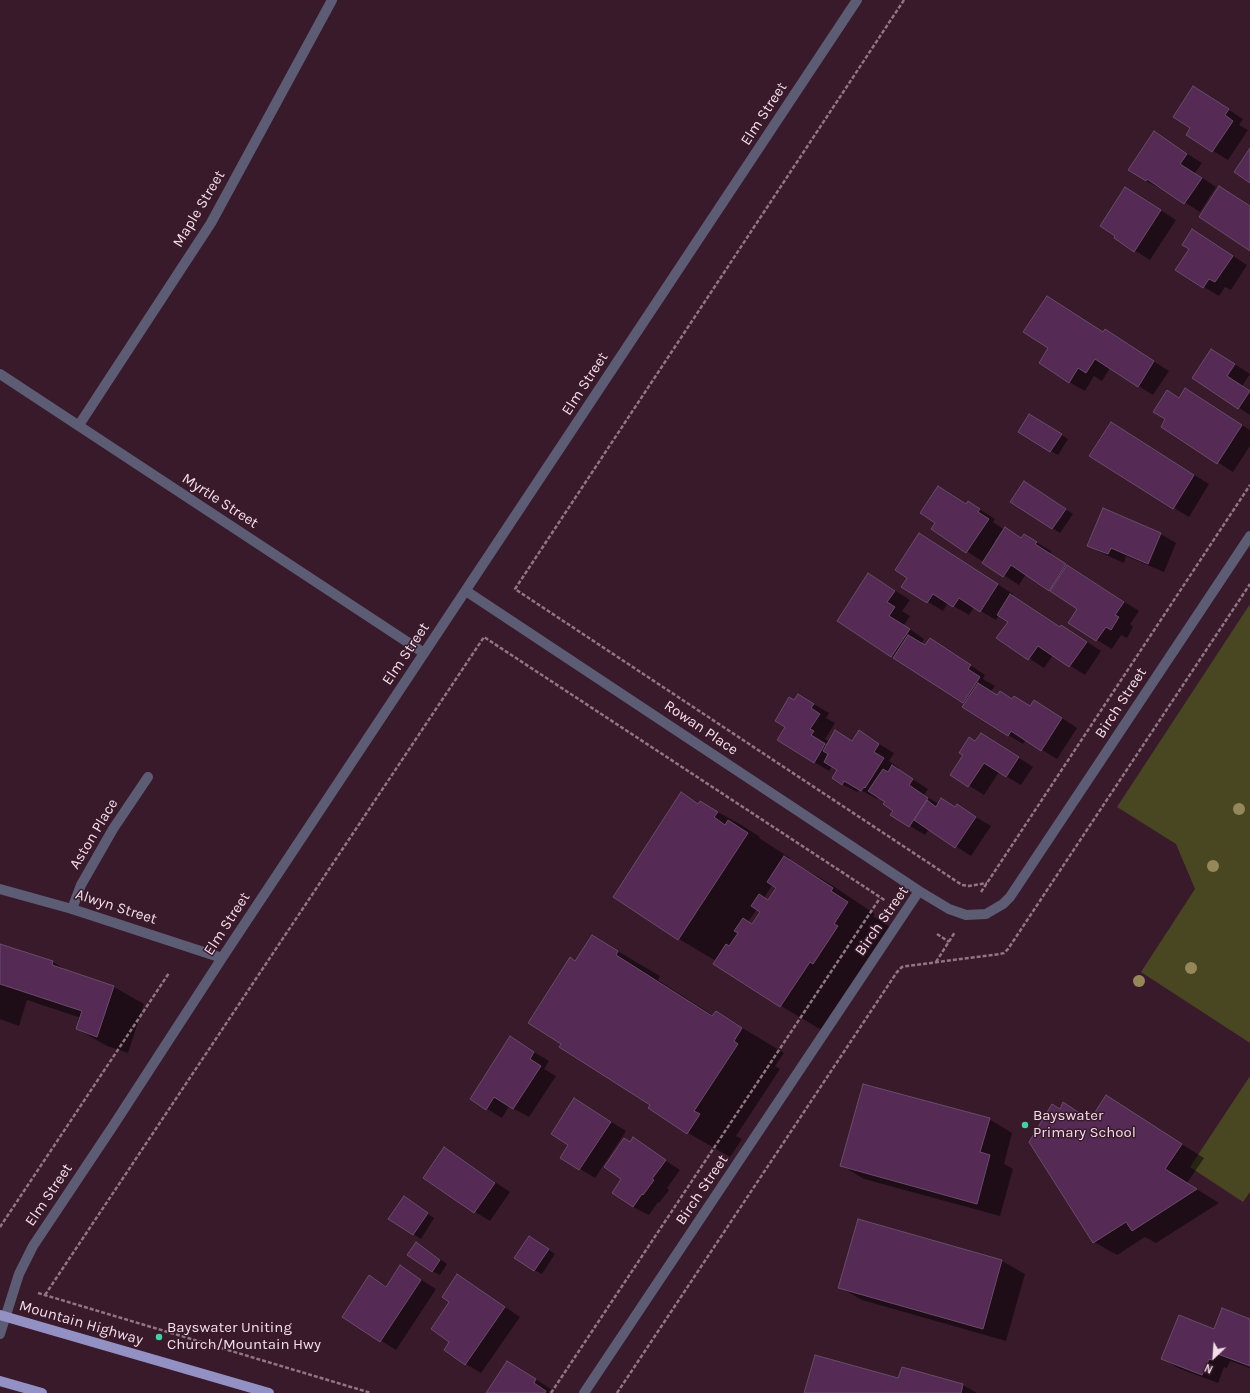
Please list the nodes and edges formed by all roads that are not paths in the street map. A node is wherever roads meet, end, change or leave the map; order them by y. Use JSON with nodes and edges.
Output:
{"nodes":[{"id":1,"x":332,"y":0,"type":"edge"},
{"id":2,"x":857,"y":0,"type":"edge"},
{"id":3,"x":0,"y":374,"type":"edge"},
{"id":4,"x":78,"y":425,"type":"junction"},
{"id":5,"x":1250,"y":536,"type":"edge"},
{"id":6,"x":466,"y":591,"type":"junction"},
{"id":7,"x":424,"y":653,"type":"junction"},
{"id":8,"x":148,"y":776,"type":"dead end"},
{"id":9,"x":0,"y":889,"type":"edge"},
{"id":10,"x":919,"y":891,"type":"junction"},
{"id":11,"x":72,"y":909,"type":"junction"},
{"id":12,"x":222,"y":958,"type":"junction"},
{"id":13,"x":3,"y":1316,"type":"edge"},
{"id":14,"x":0,"y":1334,"type":"edge"},
{"id":15,"x":0,"y":1381,"type":"edge"},
{"id":16,"x":42,"y":1393,"type":"edge"},
{"id":17,"x":269,"y":1393,"type":"edge"},
{"id":18,"x":584,"y":1393,"type":"edge"}],
"edges":[{"from":1,"to":4,"type":"street","name":"Maple Street"},
{"from":2,"to":6,"type":"street","name":"Elm Street"},
{"from":3,"to":4,"type":"street","name":"Myrtle Street"},
{"from":4,"to":7,"type":"street","name":"Myrtle Street"},
{"from":5,"to":10,"type":"street","name":"Birch Street"},
{"from":6,"to":7,"type":"street","name":"Elm Street"},
{"from":6,"to":10,"type":"street","name":"Rowan Place"},
{"from":7,"to":12,"type":"street","name":"Elm Street"},
{"from":8,"to":11,"type":"street","name":"Aston Place"},
{"from":9,"to":11,"type":"street","name":"Alwyn Street"},
{"from":10,"to":18,"type":"street","name":"Birch Street"},
{"from":11,"to":12,"type":"street","name":"Alwyn Street"},
{"from":12,"to":13,"type":"street","name":"Elm Street"},
{"from":13,"to":14,"type":"street","name":"Elm Street"},
{"from":13,"to":17,"type":"main road","name":"Mountain Highway"},
{"from":15,"to":16,"type":"main road"}]}
